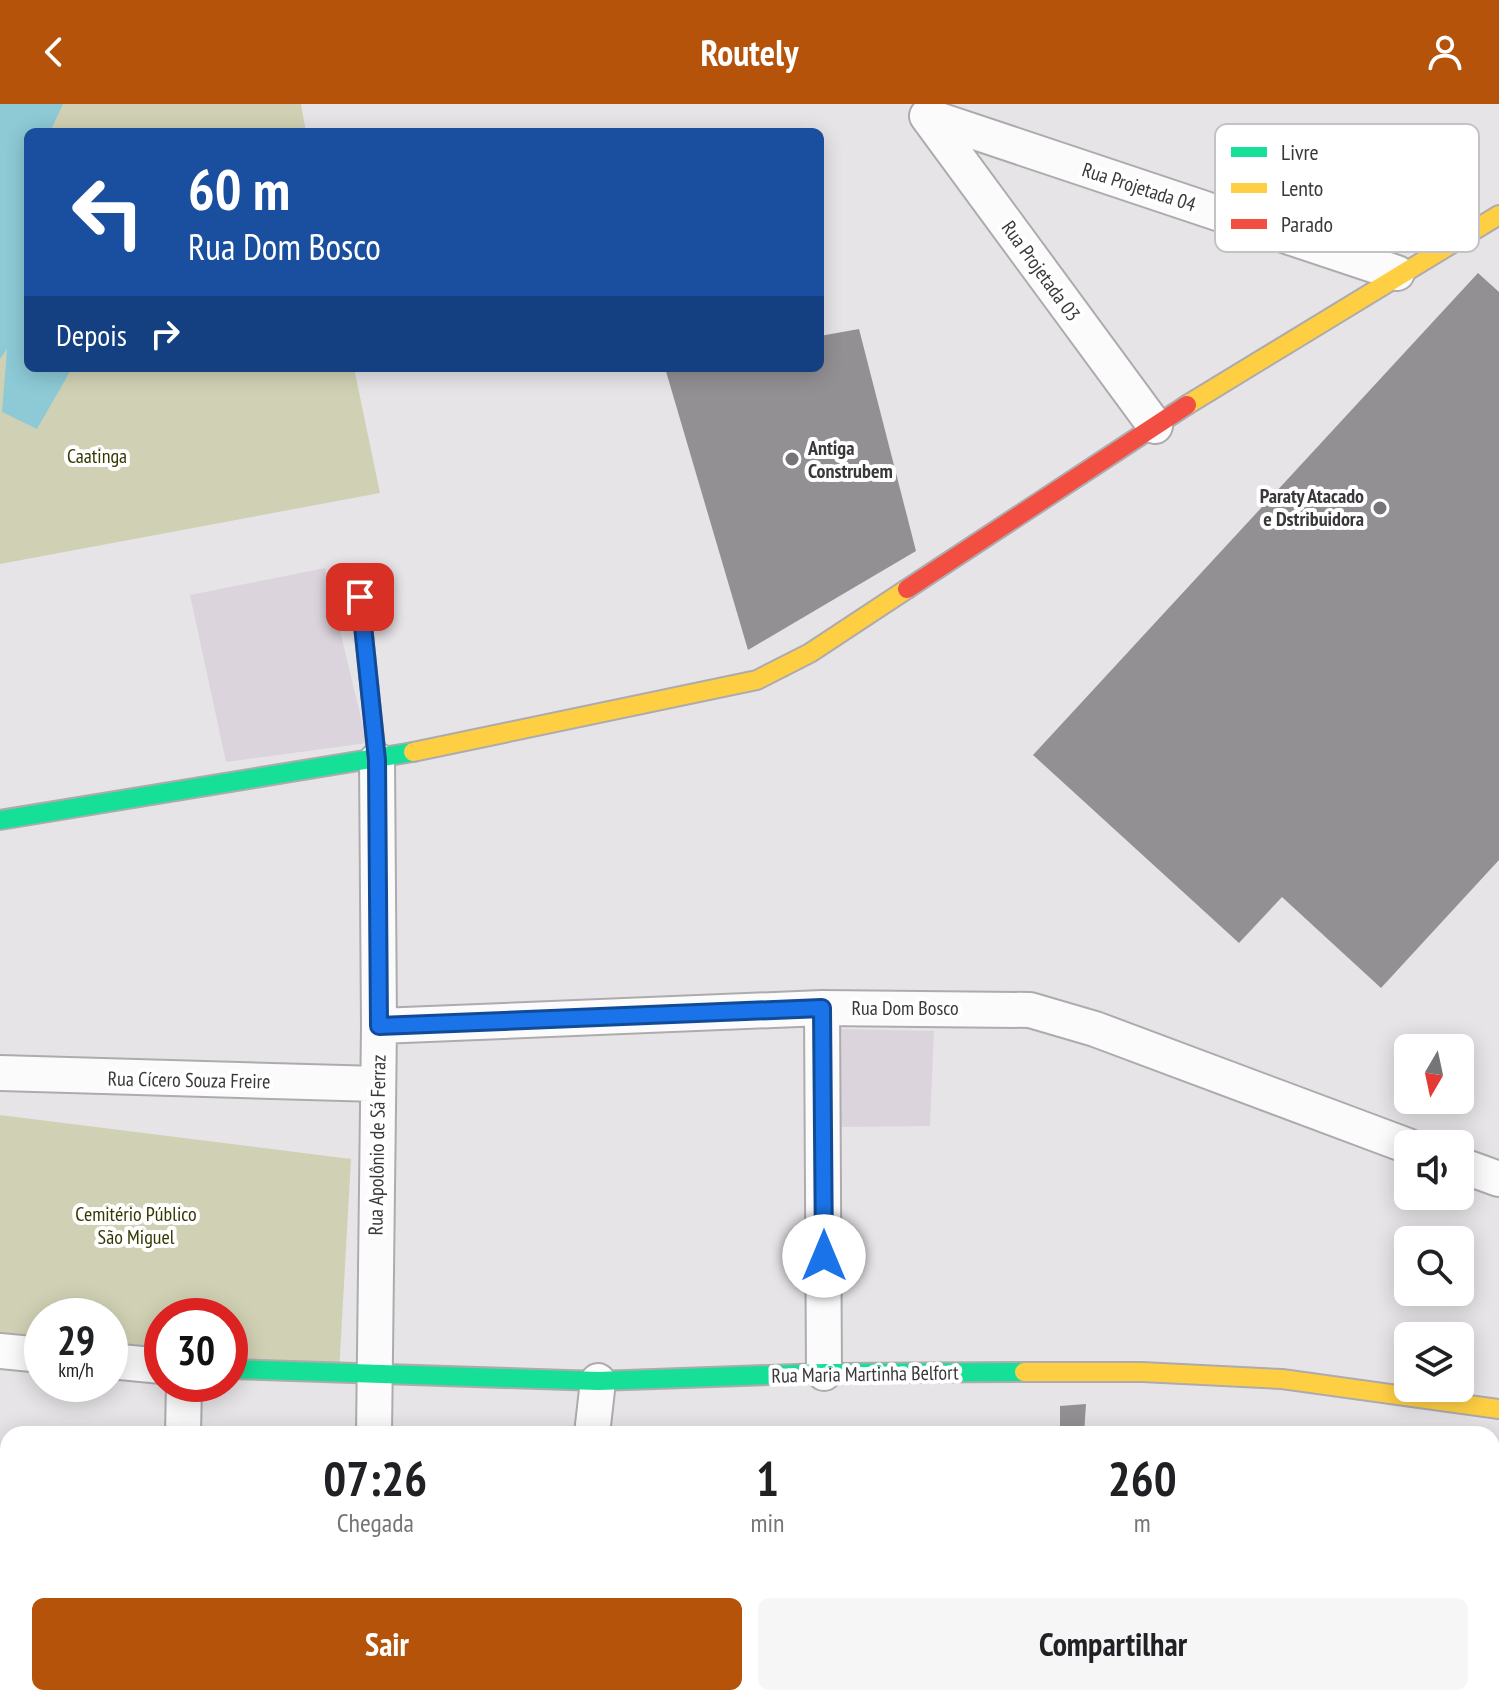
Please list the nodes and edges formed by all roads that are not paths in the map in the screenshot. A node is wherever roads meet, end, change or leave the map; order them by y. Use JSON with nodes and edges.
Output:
{"nodes":[{"id":1,"x":927,"y":116,"type":"joint"},
{"id":2,"x":1215,"y":212,"type":"edge"},
{"id":3,"x":1499,"y":215,"type":"edge"},
{"id":4,"x":1479,"y":226,"type":"edge"},
{"id":5,"x":1334,"y":252,"type":"edge"},
{"id":6,"x":1434,"y":252,"type":"edge"},
{"id":7,"x":1397,"y":273,"type":"junction"},
{"id":8,"x":1155,"y":426,"type":"junction"},
{"id":9,"x":360,"y":597,"type":"dead end"},
{"id":10,"x":377,"y":760,"type":"junction"},
{"id":11,"x":0,"y":820,"type":"edge"},
{"id":12,"x":822,"y":1008,"type":"junction"},
{"id":13,"x":379,"y":1026,"type":"junction"},
{"id":14,"x":0,"y":1073,"type":"edge"},
{"id":15,"x":378,"y":1084,"type":"junction"},
{"id":16,"x":1394,"y":1141,"type":"edge"},
{"id":17,"x":1474,"y":1170,"type":"edge"},
{"id":18,"x":1499,"y":1179,"type":"edge"},
{"id":19,"x":0,"y":1351,"type":"edge"},
{"id":20,"x":24,"y":1353,"type":"edge"},
{"id":21,"x":248,"y":1370,"type":"edge"},
{"id":22,"x":824,"y":1373,"type":"junction"},
{"id":23,"x":374,"y":1374,"type":"junction"},
{"id":24,"x":598,"y":1381,"type":"junction"},
{"id":25,"x":184,"y":1402,"type":"edge"},
{"id":26,"x":1499,"y":1409,"type":"edge"},
{"id":27,"x":183,"y":1426,"type":"edge"},
{"id":28,"x":374,"y":1426,"type":"edge"},
{"id":29,"x":593,"y":1426,"type":"edge"}],
"edges":[{"from":1,"to":2,"type":"street","name":"Rua Projetada 04"},
{"from":1,"to":8,"type":"street","name":"Rua Projetada 03"},
{"from":3,"to":4,"type":"street"},
{"from":5,"to":7,"type":"street","name":"Rua Projetada 04"},
{"from":6,"to":7,"type":"street"},
{"from":7,"to":8,"type":"street"},
{"from":8,"to":10,"type":"street"},
{"from":9,"to":10,"type":"lane"},
{"from":10,"to":11,"type":"street"},
{"from":10,"to":13,"type":"street","name":"Rua Apolônio de Sá Ferraz"},
{"from":12,"to":13,"type":"street","name":"Rua Dom Bosco"},
{"from":12,"to":16,"type":"street","name":"Rua Dom Bosco"},
{"from":12,"to":22,"type":"street"},
{"from":13,"to":15,"type":"street","name":"Rua Apolônio de Sá Ferraz"},
{"from":14,"to":15,"type":"street","name":"Rua Cícero Souza Freire"},
{"from":15,"to":23,"type":"street","name":"Rua Apolônio de Sá Ferraz"},
{"from":17,"to":18,"type":"street"},
{"from":19,"to":20,"type":"street"},
{"from":21,"to":23,"type":"street","name":"Rua Maria Martinha Belfort"},
{"from":22,"to":24,"type":"street","name":"Rua Maria Martinha Belfort"},
{"from":22,"to":26,"type":"street","name":"Rua Maria Martinha Belfort"},
{"from":23,"to":24,"type":"street","name":"Rua Maria Martinha Belfort"},
{"from":23,"to":28,"type":"street","name":"Rua Apolônio de Sá Ferraz"},
{"from":24,"to":29,"type":"street"},
{"from":25,"to":27,"type":"street"}]}
